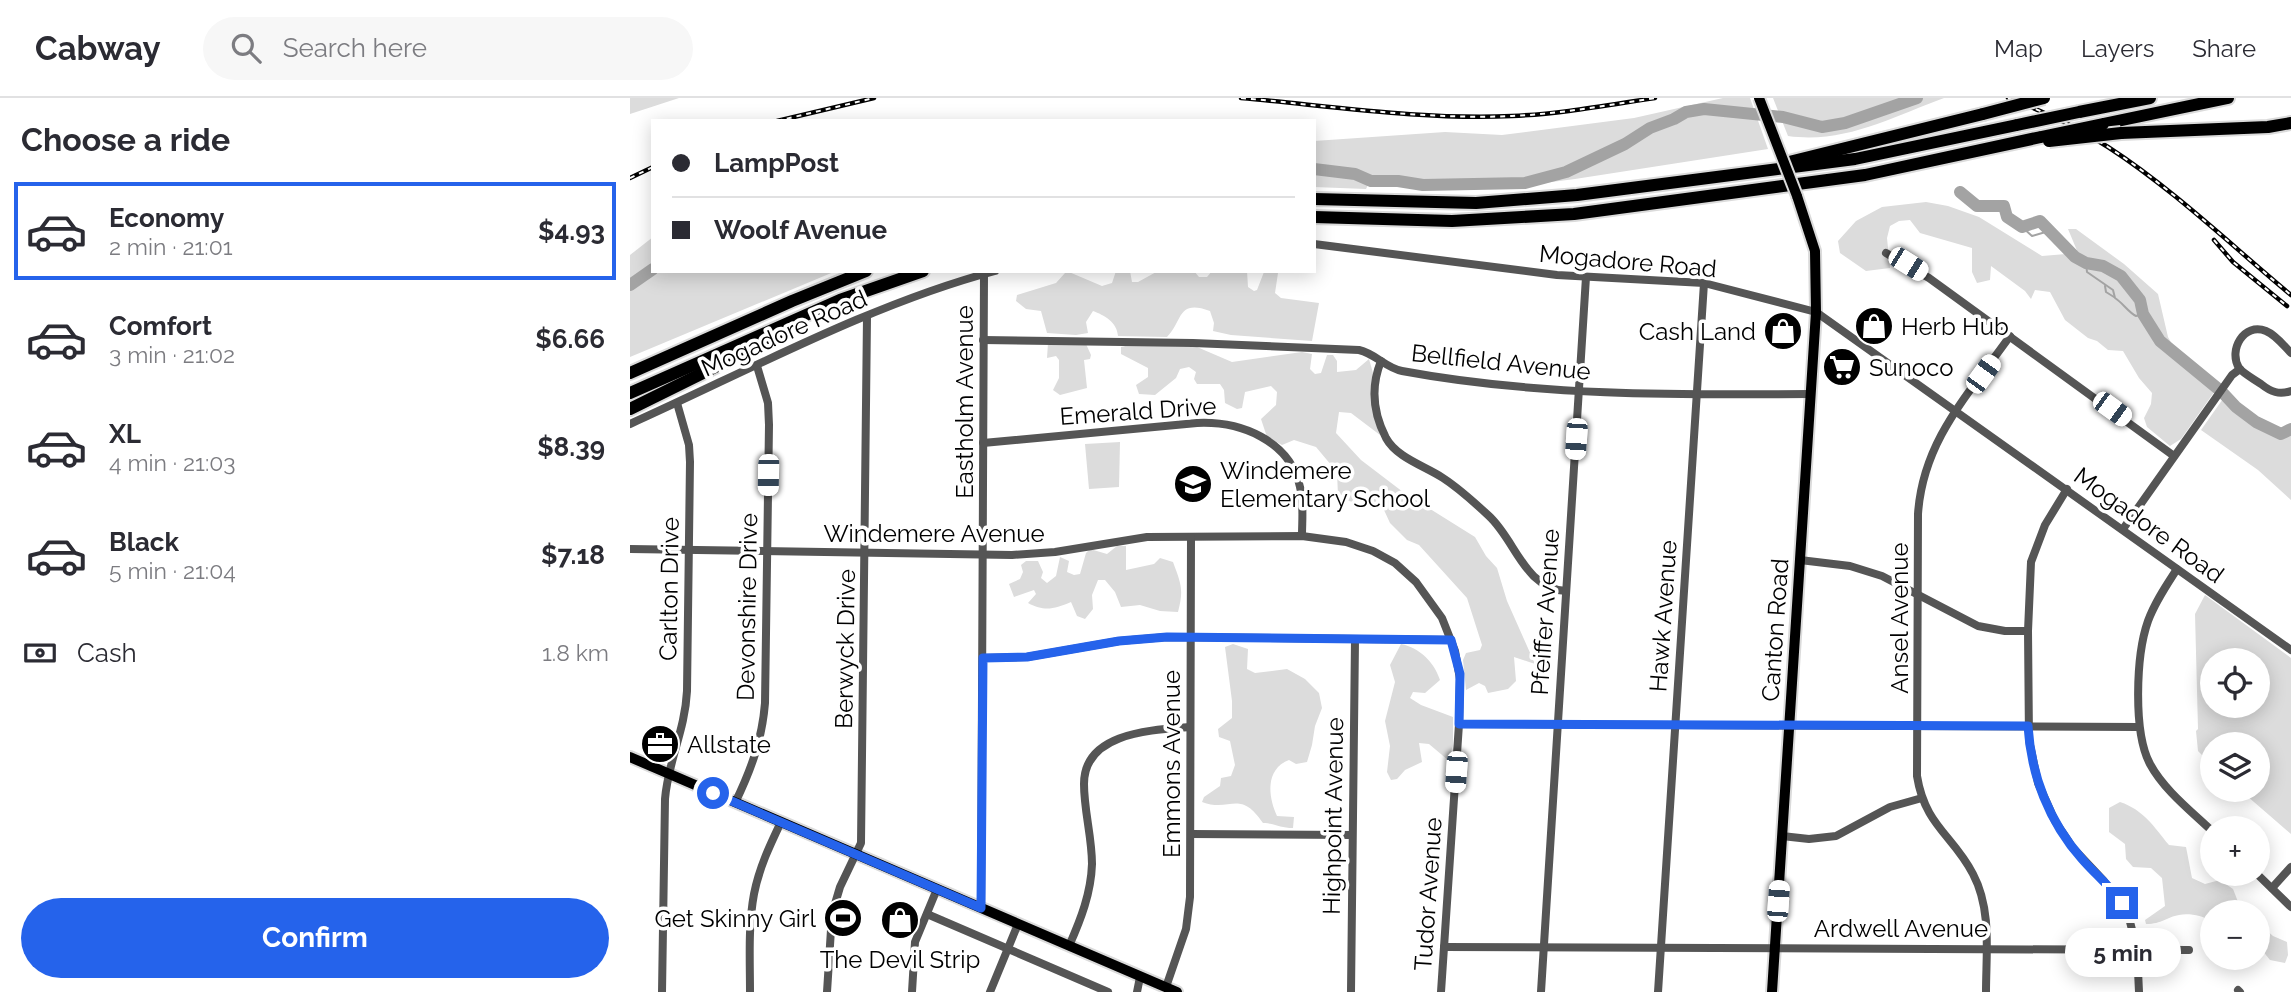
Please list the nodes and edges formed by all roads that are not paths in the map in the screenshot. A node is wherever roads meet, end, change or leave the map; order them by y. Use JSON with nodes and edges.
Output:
{"nodes":[{"id":1,"x":1759,"y":98,"type":"edge"},
{"id":2,"x":2044,"y":98,"type":"edge"},
{"id":3,"x":2150,"y":98,"type":"edge"},
{"id":4,"x":2228,"y":98,"type":"edge"},
{"id":5,"x":2291,"y":123,"type":"edge"},
{"id":6,"x":2045,"y":139,"type":"junction"},
{"id":7,"x":1731,"y":177,"type":"junction"},
{"id":8,"x":1316,"y":199,"type":"edge"},
{"id":9,"x":1316,"y":217,"type":"edge"},
{"id":10,"x":1316,"y":244,"type":"edge"},
{"id":11,"x":1886,"y":253,"type":"dead end"},
{"id":12,"x":861,"y":273,"type":"edge"},
{"id":13,"x":917,"y":273,"type":"edge"},
{"id":14,"x":988,"y":273,"type":"edge"},
{"id":15,"x":984,"y":274,"type":"junction"},
{"id":16,"x":1586,"y":277,"type":"junction"},
{"id":17,"x":1704,"y":284,"type":"junction"},
{"id":18,"x":840,"y":300,"type":"junction"},
{"id":19,"x":1816,"y":312,"type":"junction"},
{"id":20,"x":867,"y":317,"type":"junction"},
{"id":21,"x":2010,"y":336,"type":"junction"},
{"id":22,"x":984,"y":340,"type":"junction"},
{"id":23,"x":702,"y":341,"type":"junction"},
{"id":24,"x":2291,"y":353,"type":"edge"},
{"id":25,"x":1381,"y":361,"type":"junction"},
{"id":26,"x":630,"y":366,"type":"edge"},
{"id":27,"x":757,"y":366,"type":"junction"},
{"id":28,"x":2240,"y":369,"type":"junction"},
{"id":29,"x":630,"y":373,"type":"edge"},
{"id":30,"x":2291,"y":391,"type":"edge"},
{"id":31,"x":1579,"y":392,"type":"junction"},
{"id":32,"x":630,"y":393,"type":"edge"},
{"id":33,"x":1696,"y":394,"type":"junction"},
{"id":34,"x":1811,"y":394,"type":"junction"},
{"id":35,"x":677,"y":403,"type":"junction"},
{"id":36,"x":630,"y":409,"type":"edge"},
{"id":37,"x":1956,"y":411,"type":"junction"},
{"id":38,"x":630,"y":424,"type":"edge"},
{"id":39,"x":983,"y":443,"type":"junction"},
{"id":40,"x":2174,"y":456,"type":"junction"},
{"id":41,"x":2067,"y":489,"type":"junction"},
{"id":42,"x":2123,"y":530,"type":"junction"},
{"id":43,"x":1302,"y":536,"type":"junction"},
{"id":44,"x":1191,"y":537,"type":"junction"},
{"id":45,"x":630,"y":549,"type":"edge"},
{"id":46,"x":689,"y":549,"type":"junction"},
{"id":47,"x":766,"y":551,"type":"junction"},
{"id":48,"x":865,"y":553,"type":"junction"},
{"id":49,"x":982,"y":555,"type":"junction"},
{"id":50,"x":1800,"y":560,"type":"junction"},
{"id":51,"x":1398,"y":566,"type":"joint"},
{"id":52,"x":2177,"y":569,"type":"junction"},
{"id":53,"x":1566,"y":591,"type":"junction"},
{"id":54,"x":1918,"y":594,"type":"junction"},
{"id":55,"x":2028,"y":631,"type":"junction"},
{"id":56,"x":1190,"y":637,"type":"junction"},
{"id":57,"x":1355,"y":640,"type":"junction"},
{"id":58,"x":1451,"y":640,"type":"junction"},
{"id":59,"x":2291,"y":650,"type":"edge"},
{"id":60,"x":983,"y":658,"type":"junction"},
{"id":61,"x":1459,"y":724,"type":"junction"},
{"id":62,"x":1557,"y":724,"type":"junction"},
{"id":63,"x":1676,"y":725,"type":"junction"},
{"id":64,"x":1790,"y":726,"type":"junction"},
{"id":65,"x":1918,"y":726,"type":"junction"},
{"id":66,"x":2028,"y":726,"type":"junction"},
{"id":67,"x":1190,"y":727,"type":"junction"},
{"id":68,"x":2139,"y":727,"type":"junction"},
{"id":69,"x":630,"y":757,"type":"edge"},
{"id":70,"x":667,"y":774,"type":"junction"},
{"id":71,"x":1922,"y":798,"type":"junction"},
{"id":72,"x":735,"y":803,"type":"junction"},
{"id":73,"x":2200,"y":819,"type":"edge"},
{"id":74,"x":781,"y":822,"type":"junction"},
{"id":75,"x":1191,"y":834,"type":"junction"},
{"id":76,"x":1352,"y":835,"type":"junction"},
{"id":77,"x":1782,"y":836,"type":"junction"},
{"id":78,"x":856,"y":854,"type":"junction"},
{"id":79,"x":2291,"y":867,"type":"edge"},
{"id":80,"x":2272,"y":888,"type":"joint"},
{"id":81,"x":937,"y":889,"type":"junction"},
{"id":82,"x":2291,"y":907,"type":"edge"},
{"id":83,"x":981,"y":908,"type":"junction"},
{"id":84,"x":927,"y":914,"type":"junction"},
{"id":85,"x":1018,"y":924,"type":"junction"},
{"id":86,"x":1069,"y":946,"type":"junction"},
{"id":87,"x":1444,"y":947,"type":"junction"},
{"id":88,"x":1544,"y":947,"type":"junction"},
{"id":89,"x":1661,"y":947,"type":"junction"},
{"id":90,"x":1775,"y":947,"type":"junction"},
{"id":91,"x":1008,"y":948,"type":"junction"},
{"id":92,"x":1987,"y":948,"type":"junction"},
{"id":93,"x":2137,"y":948,"type":"junction"},
{"id":94,"x":2189,"y":950,"type":"dead end"},
{"id":95,"x":1140,"y":977,"type":"junction"},
{"id":96,"x":1171,"y":990,"type":"edge"},
{"id":97,"x":662,"y":992,"type":"edge"},
{"id":98,"x":750,"y":992,"type":"edge"},
{"id":99,"x":827,"y":992,"type":"edge"},
{"id":100,"x":912,"y":992,"type":"edge"},
{"id":101,"x":990,"y":992,"type":"edge"},
{"id":102,"x":1108,"y":992,"type":"edge"},
{"id":103,"x":1137,"y":992,"type":"edge"},
{"id":104,"x":1351,"y":992,"type":"edge"},
{"id":105,"x":1441,"y":992,"type":"edge"},
{"id":106,"x":1541,"y":992,"type":"edge"},
{"id":107,"x":1658,"y":992,"type":"edge"},
{"id":108,"x":1772,"y":992,"type":"edge"},
{"id":109,"x":1986,"y":992,"type":"edge"},
{"id":110,"x":2139,"y":992,"type":"edge"}],
"edges":[{"from":1,"to":19,"type":"main road","name":"Canton Road","bridge":true},
{"from":2,"to":7,"type":"highway","bridge":true},
{"from":3,"to":7,"type":"highway","bridge":true},
{"from":4,"to":6,"type":"highway","bridge":true},
{"from":5,"to":6,"type":"highway","bridge":true},
{"from":6,"to":9,"type":"highway"},
{"from":7,"to":8,"type":"highway"},
{"from":10,"to":16,"type":"street","name":"Mogadore Road"},
{"from":11,"to":21,"type":"street"},
{"from":12,"to":23,"type":"highway"},
{"from":13,"to":18,"type":"highway"},
{"from":14,"to":15,"type":"street","name":"Mogadore Road"},
{"from":15,"to":20,"type":"street","name":"Mogadore Road"},
{"from":15,"to":22,"type":"street","name":"Eastholm Avenue"},
{"from":16,"to":17,"type":"street","name":"Mogadore Road"},
{"from":16,"to":31,"type":"street","name":"Pfeiffer Avenue"},
{"from":17,"to":19,"type":"street","name":"Mogadore Road"},
{"from":17,"to":33,"type":"street","name":"Hawk Avenue"},
{"from":18,"to":32,"type":"highway"},
{"from":18,"to":36,"type":"highway"},
{"from":19,"to":34,"type":"main road","name":"Canton Road"},
{"from":19,"to":37,"type":"street","name":"Mogadore Road"},
{"from":20,"to":27,"type":"street","name":"Mogadore Road"},
{"from":20,"to":48,"type":"street","name":"Berwyck Drive"},
{"from":21,"to":37,"type":"street","name":"Ansel Avenue"},
{"from":21,"to":40,"type":"street"},
{"from":22,"to":25,"type":"street","name":"Bellfield Avenue"},
{"from":22,"to":39,"type":"street","name":"Eastholm Avenue"},
{"from":23,"to":26,"type":"highway"},
{"from":23,"to":29,"type":"highway"},
{"from":24,"to":28,"type":"street"},
{"from":25,"to":31,"type":"street","name":"Bellfield Avenue"},
{"from":25,"to":53,"type":"street"},
{"from":27,"to":35,"type":"street","name":"Mogadore Road"},
{"from":27,"to":47,"type":"street","name":"Devonshire Drive"},
{"from":28,"to":30,"type":"street"},
{"from":28,"to":40,"type":"street"},
{"from":31,"to":33,"type":"street","name":"Bellfield Avenue"},
{"from":31,"to":53,"type":"street","name":"Pfeiffer Avenue"},
{"from":33,"to":34,"type":"street","name":"Bellfield Avenue"},
{"from":33,"to":63,"type":"street","name":"Hawk Avenue"},
{"from":34,"to":50,"type":"main road","name":"Canton Road"},
{"from":35,"to":38,"type":"street","name":"Mogadore Road"},
{"from":35,"to":46,"type":"street","name":"Carlton Drive"},
{"from":37,"to":41,"type":"street","name":"Mogadore Road"},
{"from":37,"to":54,"type":"street","name":"Ansel Avenue"},
{"from":39,"to":43,"type":"street","name":"Emerald Drive"},
{"from":39,"to":49,"type":"street","name":"Eastholm Avenue"},
{"from":40,"to":42,"type":"street"},
{"from":41,"to":42,"type":"street","name":"Mogadore Road"},
{"from":41,"to":55,"type":"street"},
{"from":42,"to":52,"type":"street","name":"Mogadore Road"},
{"from":43,"to":44,"type":"street","name":"Windemere Avenue"},
{"from":43,"to":51,"type":"street","name":"Windemere Avenue"},
{"from":44,"to":49,"type":"street","name":"Windemere Avenue"},
{"from":44,"to":56,"type":"street","name":"Emmons Avenue"},
{"from":45,"to":46,"type":"street","name":"Windemere Avenue"},
{"from":46,"to":47,"type":"street","name":"Windemere Avenue"},
{"from":46,"to":70,"type":"street","name":"Carlton Drive"},
{"from":47,"to":48,"type":"street","name":"Windemere Avenue"},
{"from":47,"to":72,"type":"street","name":"Devonshire Drive"},
{"from":48,"to":49,"type":"street","name":"Windemere Avenue"},
{"from":48,"to":78,"type":"street","name":"Berwyck Drive"},
{"from":49,"to":60,"type":"street","name":"Eastholm Avenue"},
{"from":50,"to":54,"type":"street"},
{"from":50,"to":64,"type":"main road","name":"Canton Road"},
{"from":51,"to":58,"type":"street","name":"Tudor Avenue"},
{"from":52,"to":59,"type":"street","name":"Mogadore Road"},
{"from":52,"to":68,"type":"street"},
{"from":53,"to":62,"type":"street","name":"Pfeiffer Avenue"},
{"from":54,"to":55,"type":"street"},
{"from":54,"to":65,"type":"street","name":"Ansel Avenue"},
{"from":55,"to":66,"type":"street"},
{"from":56,"to":57,"type":"street"},
{"from":56,"to":60,"type":"street"},
{"from":56,"to":67,"type":"street","name":"Emmons Avenue"},
{"from":57,"to":58,"type":"street"},
{"from":57,"to":76,"type":"street","name":"Highpoint Avenue"},
{"from":58,"to":61,"type":"street","name":"Tudor Avenue"},
{"from":60,"to":83,"type":"street","name":"Eastholm Avenue"},
{"from":61,"to":62,"type":"street"},
{"from":61,"to":87,"type":"street","name":"Tudor Avenue"},
{"from":62,"to":63,"type":"street"},
{"from":62,"to":88,"type":"street","name":"Pfeiffer Avenue"},
{"from":63,"to":64,"type":"street"},
{"from":63,"to":89,"type":"street","name":"Hawk Avenue"},
{"from":64,"to":65,"type":"street"},
{"from":64,"to":77,"type":"main road","name":"Canton Road"},
{"from":65,"to":66,"type":"street"},
{"from":65,"to":71,"type":"street","name":"Ansel Avenue"},
{"from":66,"to":68,"type":"street"},
{"from":66,"to":93,"type":"street"},
{"from":67,"to":75,"type":"street","name":"Emmons Avenue"},
{"from":67,"to":86,"type":"street"},
{"from":68,"to":73,"type":"street"},
{"from":69,"to":70,"type":"main road"},
{"from":70,"to":72,"type":"main road"},
{"from":70,"to":97,"type":"street","name":"Carlton Drive"},
{"from":71,"to":77,"type":"street"},
{"from":71,"to":92,"type":"street","name":"Ansel Avenue"},
{"from":72,"to":74,"type":"main road"},
{"from":74,"to":78,"type":"main road"},
{"from":74,"to":98,"type":"street"},
{"from":75,"to":76,"type":"street"},
{"from":75,"to":96,"type":"street","name":"Emmons Avenue"},
{"from":76,"to":104,"type":"street","name":"Highpoint Avenue"},
{"from":77,"to":90,"type":"main road","name":"Canton Road"},
{"from":78,"to":81,"type":"main road"},
{"from":78,"to":99,"type":"street","name":"Berwyck Drive"},
{"from":79,"to":80,"type":"street"},
{"from":80,"to":82,"type":"street"},
{"from":81,"to":83,"type":"main road"},
{"from":81,"to":84,"type":"street"},
{"from":83,"to":85,"type":"main road"},
{"from":84,"to":91,"type":"street"},
{"from":84,"to":100,"type":"street"},
{"from":85,"to":86,"type":"main road"},
{"from":85,"to":91,"type":"street"},
{"from":86,"to":95,"type":"main road"},
{"from":87,"to":88,"type":"street","name":"Ardwell Avenue"},
{"from":87,"to":105,"type":"street","name":"Tudor Avenue"},
{"from":88,"to":89,"type":"street","name":"Ardwell Avenue"},
{"from":88,"to":106,"type":"street","name":"Pfeiffer Avenue"},
{"from":89,"to":90,"type":"street","name":"Ardwell Avenue"},
{"from":89,"to":107,"type":"street","name":"Hawk Avenue"},
{"from":90,"to":92,"type":"street","name":"Ardwell Avenue"},
{"from":90,"to":108,"type":"main road","name":"Canton Road"},
{"from":91,"to":101,"type":"street"},
{"from":91,"to":102,"type":"street"},
{"from":92,"to":93,"type":"street","name":"Ardwell Avenue"},
{"from":92,"to":109,"type":"street","name":"Ansel Avenue"},
{"from":93,"to":94,"type":"street","name":"Ardwell Avenue"},
{"from":93,"to":110,"type":"street"},
{"from":95,"to":96,"type":"main road"},
{"from":95,"to":103,"type":"street"}]}
